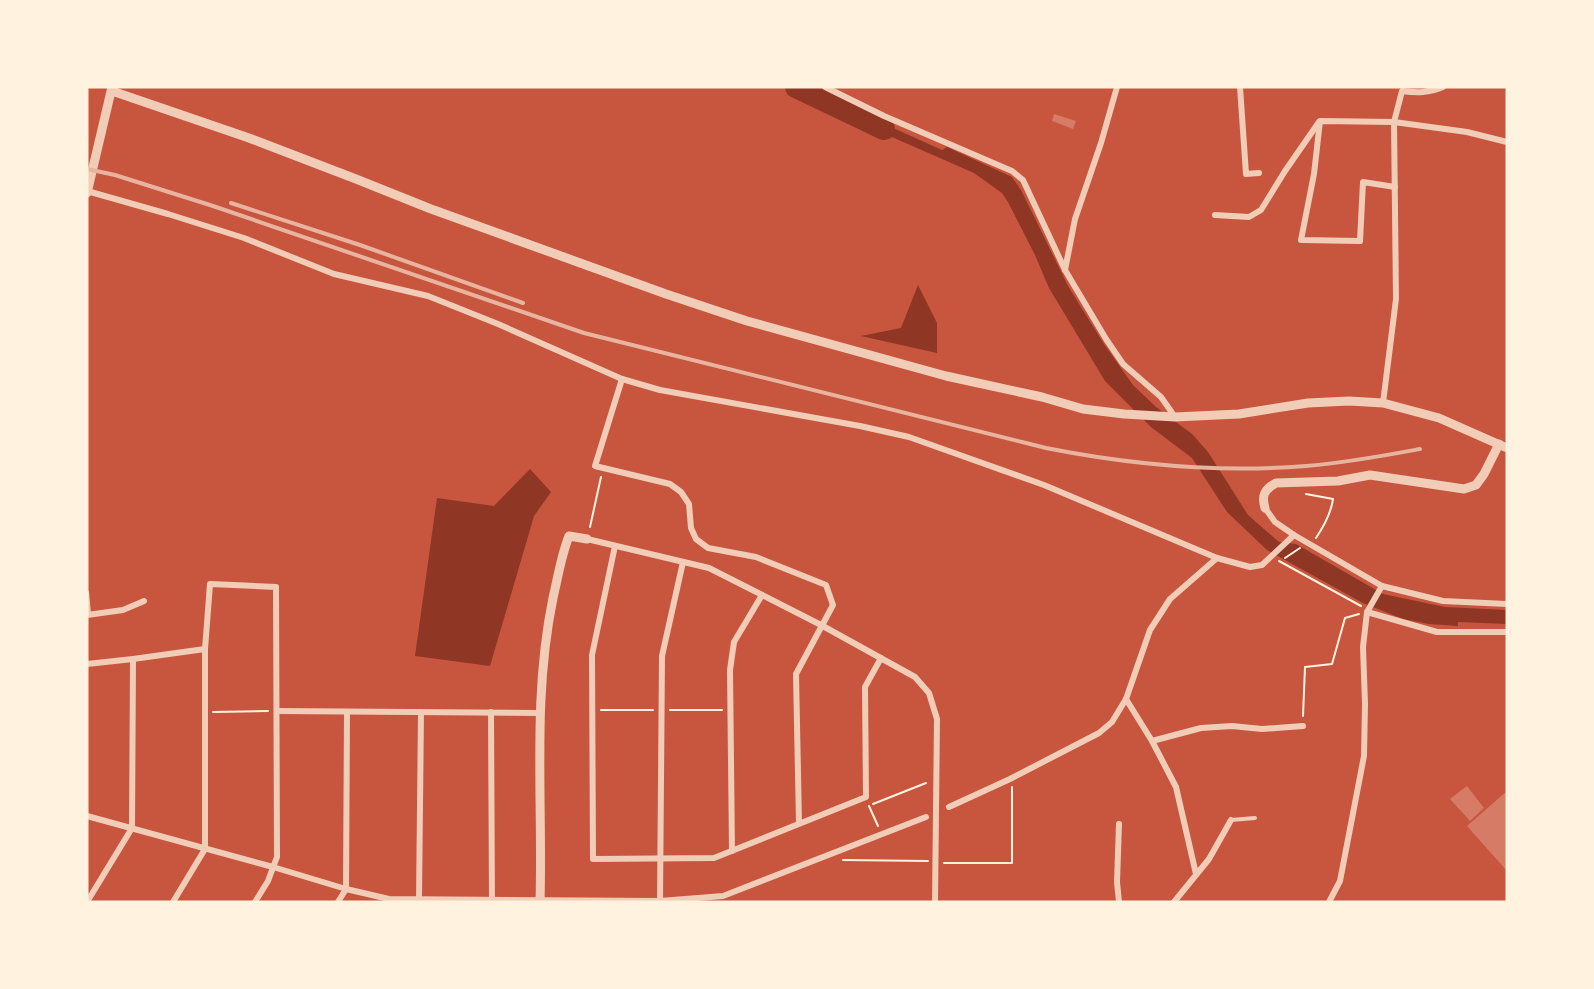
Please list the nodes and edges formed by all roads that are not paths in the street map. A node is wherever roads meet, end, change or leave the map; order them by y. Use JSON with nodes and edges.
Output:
{"nodes":[{"id":1,"x":825,"y":87,"type":"edge"},
{"id":2,"x":1117,"y":87,"type":"edge"},
{"id":3,"x":1240,"y":87,"type":"edge"},
{"id":4,"x":1443,"y":87,"type":"edge"},
{"id":5,"x":112,"y":89,"type":"edge"},
{"id":6,"x":1320,"y":121,"type":"junction"},
{"id":7,"x":1394,"y":122,"type":"junction"},
{"id":8,"x":1507,"y":142,"type":"edge"},
{"id":9,"x":1259,"y":173,"type":"dead end"},
{"id":10,"x":1395,"y":187,"type":"junction"},
{"id":11,"x":87,"y":192,"type":"edge"},
{"id":12,"x":1215,"y":215,"type":"dead end"},
{"id":13,"x":1065,"y":270,"type":"junction"},
{"id":14,"x":622,"y":379,"type":"junction"},
{"id":15,"x":1383,"y":403,"type":"junction"},
{"id":16,"x":1175,"y":417,"type":"junction"},
{"id":17,"x":1503,"y":446,"type":"edge"},
{"id":18,"x":1265,"y":508,"type":"joint"},
{"id":19,"x":588,"y":535,"type":"joint"},
{"id":20,"x":1294,"y":536,"type":"junction"},
{"id":21,"x":615,"y":546,"type":"junction"},
{"id":22,"x":1217,"y":558,"type":"junction"},
{"id":23,"x":683,"y":561,"type":"junction"},
{"id":24,"x":1382,"y":586,"type":"junction"},
{"id":25,"x":87,"y":592,"type":"edge"},
{"id":26,"x":762,"y":595,"type":"junction"},
{"id":27,"x":144,"y":601,"type":"dead end"},
{"id":28,"x":1507,"y":604,"type":"edge"},
{"id":29,"x":1367,"y":612,"type":"junction"},
{"id":30,"x":88,"y":615,"type":"edge"},
{"id":31,"x":821,"y":625,"type":"junction"},
{"id":32,"x":1507,"y":632,"type":"edge"},
{"id":33,"x":205,"y":649,"type":"junction"},
{"id":34,"x":880,"y":658,"type":"junction"},
{"id":35,"x":133,"y":659,"type":"junction"},
{"id":36,"x":87,"y":664,"type":"edge"},
{"id":37,"x":1126,"y":699,"type":"junction"},
{"id":38,"x":277,"y":711,"type":"junction"},
{"id":39,"x":347,"y":712,"type":"junction"},
{"id":40,"x":420,"y":712,"type":"junction"},
{"id":41,"x":491,"y":712,"type":"junction"},
{"id":42,"x":540,"y":713,"type":"junction"},
{"id":43,"x":1303,"y":726,"type":"road end"},
{"id":44,"x":1152,"y":741,"type":"junction"},
{"id":45,"x":949,"y":807,"type":"dead end"},
{"id":46,"x":87,"y":816,"type":"edge"},
{"id":47,"x":926,"y":817,"type":"dead end"},
{"id":48,"x":1255,"y":818,"type":"dead end"},
{"id":49,"x":1231,"y":820,"type":"joint"},
{"id":50,"x":799,"y":823,"type":"junction"},
{"id":51,"x":1119,"y":824,"type":"dead end"},
{"id":52,"x":132,"y":828,"type":"junction"},
{"id":53,"x":205,"y":849,"type":"junction"},
{"id":54,"x":732,"y":851,"type":"junction"},
{"id":55,"x":660,"y":858,"type":"junction"},
{"id":56,"x":273,"y":867,"type":"junction"},
{"id":57,"x":1196,"y":874,"type":"junction"},
{"id":58,"x":345,"y":889,"type":"junction"},
{"id":59,"x":420,"y":901,"type":"edge"},
{"id":60,"x":492,"y":901,"type":"edge"},
{"id":61,"x":540,"y":901,"type":"edge"},
{"id":62,"x":660,"y":901,"type":"edge"},
{"id":63,"x":87,"y":902,"type":"edge"},
{"id":64,"x":173,"y":902,"type":"edge"},
{"id":65,"x":255,"y":902,"type":"edge"},
{"id":66,"x":338,"y":902,"type":"edge"},
{"id":67,"x":935,"y":902,"type":"edge"},
{"id":68,"x":1119,"y":902,"type":"edge"},
{"id":69,"x":1174,"y":902,"type":"edge"},
{"id":70,"x":1329,"y":902,"type":"edge"}],
"edges":[{"from":1,"to":13,"type":"street"},
{"from":2,"to":13,"type":"street"},
{"from":3,"to":9,"type":"street"},
{"from":4,"to":7,"type":"street"},
{"from":5,"to":11,"type":"street"},
{"from":5,"to":16,"type":"street"},
{"from":6,"to":7,"type":"street"},
{"from":6,"to":10,"type":"street"},
{"from":6,"to":12,"type":"street"},
{"from":7,"to":8,"type":"street"},
{"from":7,"to":10,"type":"street"},
{"from":10,"to":15,"type":"street"},
{"from":11,"to":14,"type":"street"},
{"from":13,"to":16,"type":"street"},
{"from":14,"to":22,"type":"street"},
{"from":14,"to":31,"type":"street"},
{"from":15,"to":16,"type":"street"},
{"from":15,"to":17,"type":"street"},
{"from":17,"to":18,"type":"street"},
{"from":18,"to":20,"type":"street"},
{"from":19,"to":21,"type":"street"},
{"from":19,"to":42,"type":"street"},
{"from":20,"to":22,"type":"street"},
{"from":20,"to":24,"type":"street"},
{"from":21,"to":23,"type":"street"},
{"from":21,"to":55,"type":"street"},
{"from":22,"to":37,"type":"street"},
{"from":23,"to":26,"type":"street"},
{"from":23,"to":55,"type":"street"},
{"from":24,"to":28,"type":"street"},
{"from":24,"to":29,"type":"street"},
{"from":25,"to":30,"type":"lane"},
{"from":26,"to":31,"type":"street"},
{"from":26,"to":54,"type":"street"},
{"from":27,"to":30,"type":"street"},
{"from":29,"to":32,"type":"street"},
{"from":29,"to":70,"type":"street"},
{"from":31,"to":34,"type":"street"},
{"from":31,"to":50,"type":"street"},
{"from":33,"to":35,"type":"street"},
{"from":33,"to":38,"type":"street"},
{"from":33,"to":53,"type":"street"},
{"from":34,"to":50,"type":"street"},
{"from":34,"to":67,"type":"street"},
{"from":35,"to":36,"type":"street"},
{"from":35,"to":52,"type":"street"},
{"from":37,"to":44,"type":"street"},
{"from":37,"to":45,"type":"street"},
{"from":38,"to":39,"type":"street"},
{"from":38,"to":56,"type":"street"},
{"from":39,"to":40,"type":"street"},
{"from":39,"to":58,"type":"street"},
{"from":40,"to":41,"type":"street"},
{"from":40,"to":59,"type":"street"},
{"from":41,"to":42,"type":"street"},
{"from":41,"to":60,"type":"street"},
{"from":42,"to":61,"type":"street"},
{"from":43,"to":44,"type":"street"},
{"from":44,"to":57,"type":"street"},
{"from":46,"to":52,"type":"street"},
{"from":47,"to":62,"type":"street"},
{"from":48,"to":49,"type":"lane"},
{"from":49,"to":57,"type":"street"},
{"from":50,"to":54,"type":"street"},
{"from":51,"to":68,"type":"street"},
{"from":52,"to":53,"type":"street"},
{"from":52,"to":63,"type":"street"},
{"from":53,"to":56,"type":"street"},
{"from":53,"to":64,"type":"street"},
{"from":54,"to":55,"type":"street"},
{"from":55,"to":62,"type":"street"},
{"from":56,"to":58,"type":"street"},
{"from":56,"to":65,"type":"street"},
{"from":57,"to":69,"type":"street"},
{"from":58,"to":59,"type":"street"},
{"from":58,"to":66,"type":"street"},
{"from":59,"to":60,"type":"street"},
{"from":60,"to":61,"type":"street"},
{"from":61,"to":62,"type":"street"}]}
